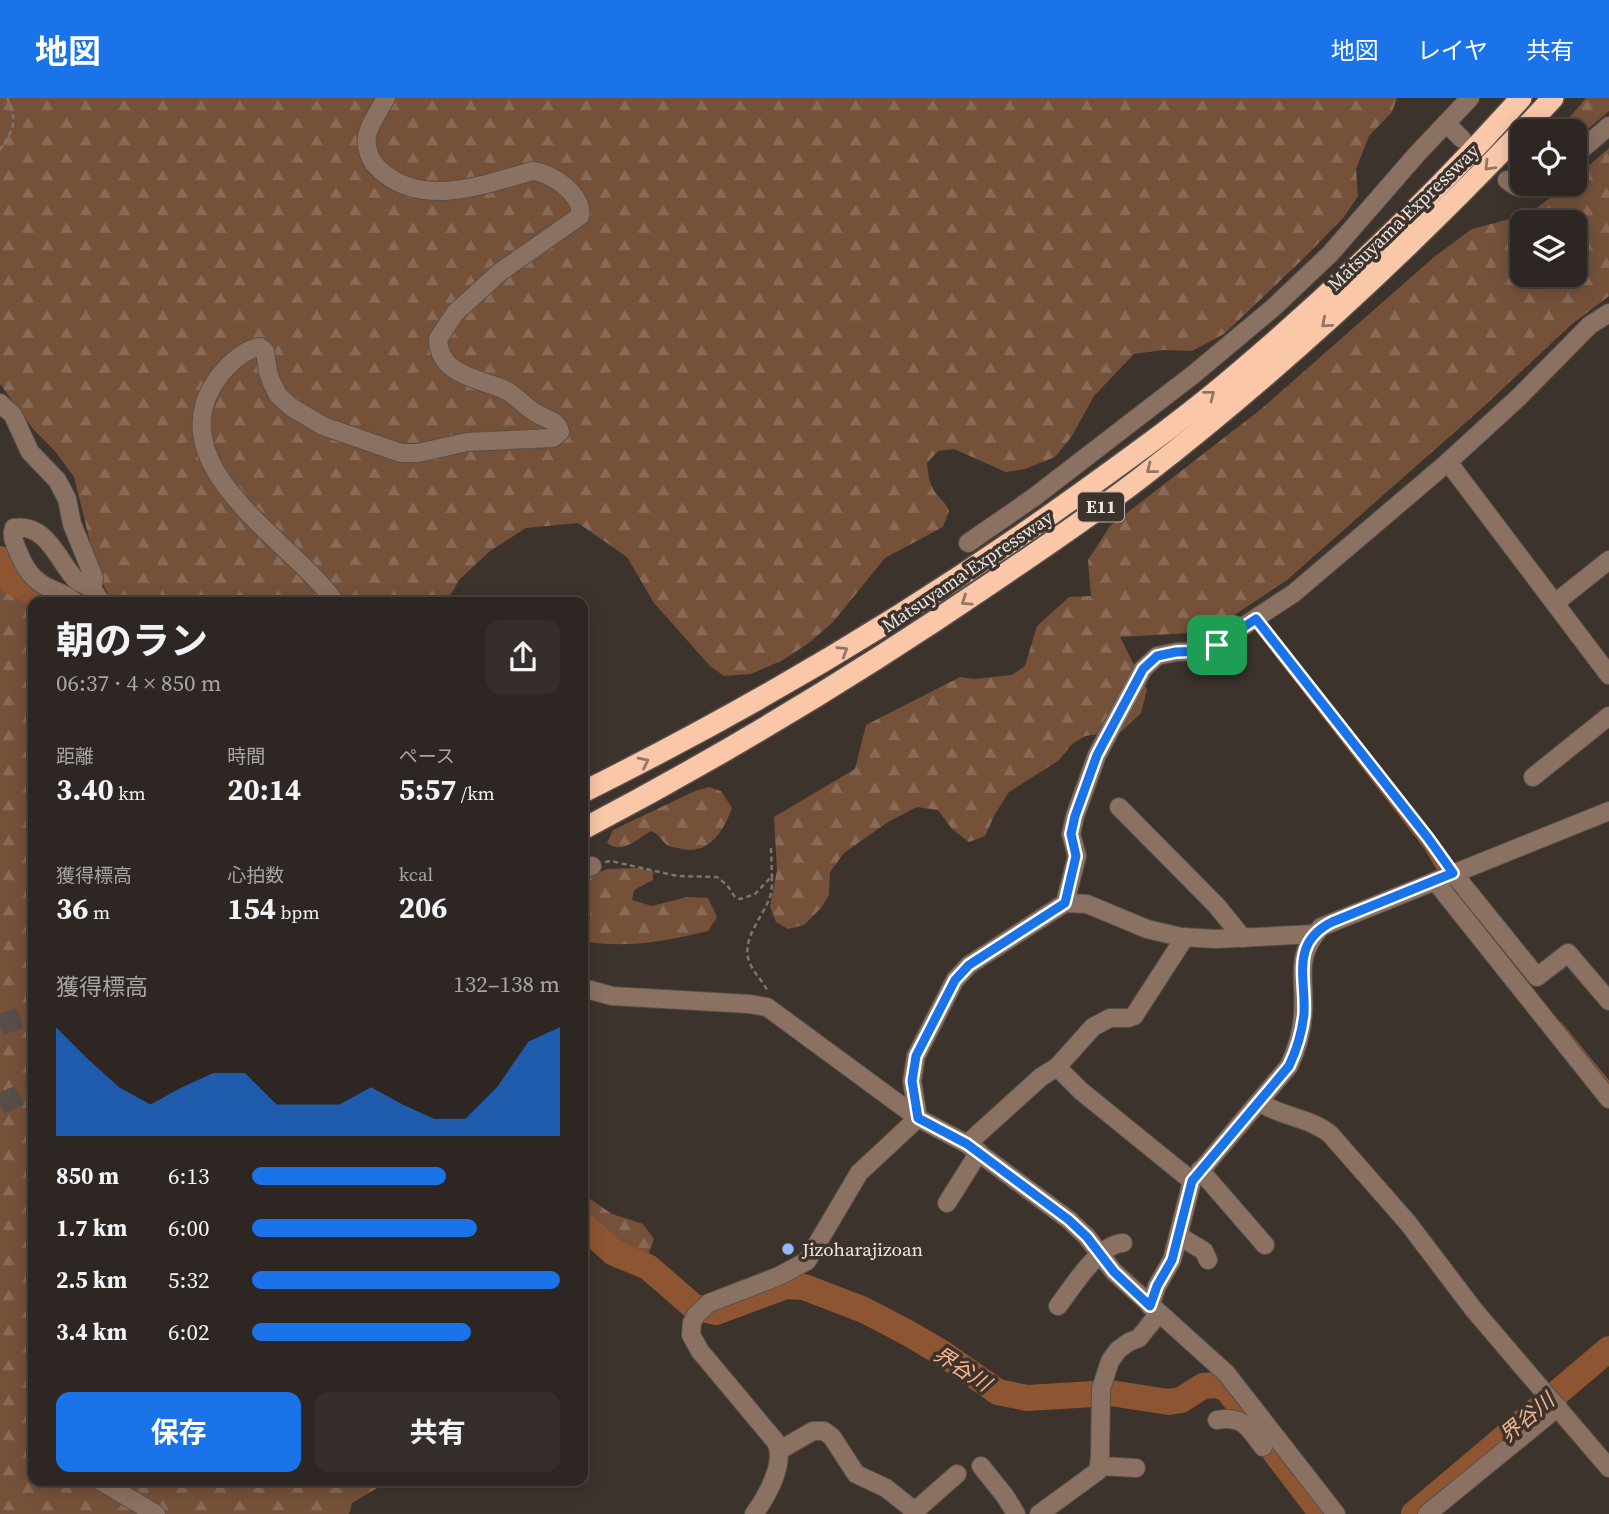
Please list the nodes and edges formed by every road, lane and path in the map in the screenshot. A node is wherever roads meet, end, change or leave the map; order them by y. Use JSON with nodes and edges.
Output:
{"nodes":[{"id":1,"x":7,"y":98,"type":"edge"},
{"id":2,"x":386,"y":98,"type":"edge"},
{"id":3,"x":1470,"y":98,"type":"edge"},
{"id":4,"x":1521,"y":98,"type":"edge"},
{"id":5,"x":1553,"y":98,"type":"edge"},
{"id":6,"x":1446,"y":124,"type":"junction"},
{"id":7,"x":1609,"y":126,"type":"edge"},
{"id":8,"x":1462,"y":139,"type":"dead end"},
{"id":9,"x":1587,"y":145,"type":"edge"},
{"id":10,"x":0,"y":150,"type":"edge"},
{"id":11,"x":1507,"y":180,"type":"dead end"},
{"id":12,"x":1510,"y":182,"type":"edge"},
{"id":13,"x":1609,"y":313,"type":"edge"},
{"id":14,"x":0,"y":403,"type":"edge"},
{"id":15,"x":1448,"y":462,"type":"junction"},
{"id":16,"x":968,"y":543,"type":"dead end"},
{"id":17,"x":1609,"y":560,"type":"edge"},
{"id":18,"x":97,"y":595,"type":"edge"},
{"id":19,"x":69,"y":597,"type":"edge"},
{"id":20,"x":331,"y":597,"type":"edge"},
{"id":21,"x":1555,"y":603,"type":"junction"},
{"id":22,"x":1256,"y":619,"type":"junction"},
{"id":23,"x":1609,"y":675,"type":"edge"},
{"id":24,"x":1609,"y":716,"type":"edge"},
{"id":25,"x":1533,"y":777,"type":"dead end"},
{"id":26,"x":588,"y":790,"type":"edge"},
{"id":27,"x":1119,"y":807,"type":"dead end"},
{"id":28,"x":1609,"y":811,"type":"edge"},
{"id":29,"x":588,"y":826,"type":"edge"},
{"id":30,"x":771,"y":848,"type":"dead end"},
{"id":31,"x":588,"y":867,"type":"edge"},
{"id":32,"x":772,"y":876,"type":"junction"},
{"id":33,"x":1444,"y":877,"type":"junction"},
{"id":34,"x":1065,"y":903,"type":"junction"},
{"id":35,"x":1315,"y":934,"type":"junction"},
{"id":36,"x":1185,"y":937,"type":"junction"},
{"id":37,"x":1243,"y":938,"type":"junction"},
{"id":38,"x":588,"y":989,"type":"edge"},
{"id":39,"x":1609,"y":1001,"type":"edge"},
{"id":40,"x":767,"y":1007,"type":"junction"},
{"id":41,"x":1057,"y":1067,"type":"junction"},
{"id":42,"x":1609,"y":1099,"type":"edge"},
{"id":43,"x":1259,"y":1102,"type":"junction"},
{"id":44,"x":918,"y":1118,"type":"junction"},
{"id":45,"x":973,"y":1148,"type":"junction"},
{"id":46,"x":1196,"y":1175,"type":"junction"},
{"id":47,"x":947,"y":1203,"type":"dead end"},
{"id":48,"x":1179,"y":1236,"type":"junction"},
{"id":49,"x":1122,"y":1243,"type":"dead end"},
{"id":50,"x":1265,"y":1245,"type":"dead end"},
{"id":51,"x":1099,"y":1254,"type":"junction"},
{"id":52,"x":1208,"y":1260,"type":"dead end"},
{"id":53,"x":1058,"y":1306,"type":"dead end"},
{"id":54,"x":1155,"y":1309,"type":"junction"},
{"id":55,"x":1554,"y":1401,"type":"junction"},
{"id":56,"x":1247,"y":1415,"type":"junction"},
{"id":57,"x":1217,"y":1420,"type":"dead end"},
{"id":58,"x":1263,"y":1447,"type":"dead end"},
{"id":59,"x":780,"y":1450,"type":"junction"},
{"id":60,"x":981,"y":1466,"type":"dead end"},
{"id":61,"x":1100,"y":1466,"type":"junction"},
{"id":62,"x":1136,"y":1468,"type":"dead end"},
{"id":63,"x":1609,"y":1468,"type":"edge"},
{"id":64,"x":957,"y":1474,"type":"dead end"},
{"id":65,"x":109,"y":1486,"type":"edge"},
{"id":66,"x":156,"y":1514,"type":"edge"},
{"id":67,"x":754,"y":1514,"type":"edge"},
{"id":68,"x":1016,"y":1514,"type":"edge"},
{"id":69,"x":1039,"y":1514,"type":"edge"},
{"id":70,"x":1336,"y":1514,"type":"edge"},
{"id":71,"x":1427,"y":1514,"type":"edge"}],
"edges":[{"from":1,"to":10,"type":"path"},
{"from":2,"to":20,"type":"street"},
{"from":3,"to":6,"type":"street"},
{"from":26,"to":4,"type":"highway","name":"Matsuyama Expressway","number":"E11","one_way":true},
{"from":5,"to":29,"type":"highway","name":"Matsuyama Expressway","number":"E11","one_way":true},
{"from":6,"to":8,"type":"street"},
{"from":6,"to":16,"type":"street"},
{"from":7,"to":9,"type":"street"},
{"from":11,"to":12,"type":"street"},
{"from":13,"to":15,"type":"street"},
{"from":14,"to":18,"type":"street"},
{"from":15,"to":21,"type":"street"},
{"from":15,"to":22,"type":"street"},
{"from":17,"to":21,"type":"street"},
{"from":18,"to":19,"type":"street"},
{"from":21,"to":23,"type":"street"},
{"from":22,"to":33,"type":"path"},
{"from":22,"to":34,"type":"street"},
{"from":24,"to":25,"type":"street"},
{"from":27,"to":37,"type":"street"},
{"from":28,"to":33,"type":"street"},
{"from":30,"to":32,"type":"path"},
{"from":31,"to":32,"type":"path"},
{"from":32,"to":40,"type":"path"},
{"from":33,"to":35,"type":"street"},
{"from":33,"to":39,"type":"street"},
{"from":33,"to":42,"type":"street"},
{"from":34,"to":36,"type":"street"},
{"from":34,"to":44,"type":"street"},
{"from":35,"to":37,"type":"street"},
{"from":35,"to":43,"type":"street"},
{"from":36,"to":37,"type":"street"},
{"from":36,"to":41,"type":"street"},
{"from":38,"to":40,"type":"street"},
{"from":40,"to":44,"type":"street"},
{"from":41,"to":45,"type":"street"},
{"from":41,"to":46,"type":"street"},
{"from":43,"to":46,"type":"street"},
{"from":43,"to":55,"type":"street"},
{"from":44,"to":45,"type":"street"},
{"from":44,"to":59,"type":"street"},
{"from":45,"to":47,"type":"street"},
{"from":45,"to":51,"type":"street"},
{"from":46,"to":48,"type":"street"},
{"from":46,"to":50,"type":"street"},
{"from":48,"to":52,"type":"street"},
{"from":48,"to":54,"type":"street"},
{"from":49,"to":51,"type":"street"},
{"from":51,"to":53,"type":"street"},
{"from":51,"to":54,"type":"street"},
{"from":54,"to":56,"type":"street"},
{"from":54,"to":61,"type":"street"},
{"from":55,"to":63,"type":"street"},
{"from":55,"to":71,"type":"street"},
{"from":56,"to":57,"type":"street"},
{"from":56,"to":58,"type":"street"},
{"from":56,"to":70,"type":"street"},
{"from":59,"to":64,"type":"street"},
{"from":59,"to":67,"type":"street"},
{"from":60,"to":68,"type":"street"},
{"from":61,"to":62,"type":"street"},
{"from":61,"to":69,"type":"street"},
{"from":65,"to":66,"type":"street"}]}
